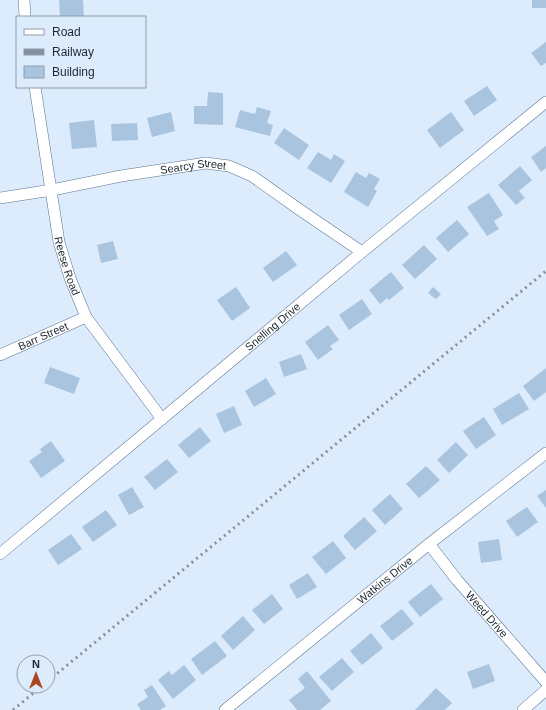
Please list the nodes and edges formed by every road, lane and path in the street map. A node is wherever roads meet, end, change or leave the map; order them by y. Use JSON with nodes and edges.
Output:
{"nodes":[{"id":1,"x":24,"y":0,"type":"edge"},
{"id":2,"x":26,"y":16,"type":"edge"},
{"id":3,"x":35,"y":88,"type":"edge"},
{"id":4,"x":546,"y":102,"type":"edge"},
{"id":5,"x":52,"y":190,"type":"junction"},
{"id":6,"x":0,"y":198,"type":"edge"},
{"id":7,"x":362,"y":252,"type":"junction"},
{"id":8,"x":86,"y":317,"type":"junction"},
{"id":9,"x":0,"y":355,"type":"edge"},
{"id":10,"x":162,"y":419,"type":"junction"},
{"id":11,"x":546,"y":453,"type":"edge"},
{"id":12,"x":430,"y":544,"type":"junction"},
{"id":13,"x":0,"y":554,"type":"edge"},
{"id":14,"x":546,"y":682,"type":"edge"},
{"id":15,"x":546,"y":690,"type":"edge"},
{"id":16,"x":225,"y":710,"type":"edge"},
{"id":17,"x":524,"y":710,"type":"edge"}],
"edges":[{"from":1,"to":2,"type":"street"},
{"from":3,"to":5,"type":"street","name":"Reese Road"},
{"from":4,"to":7,"type":"street","name":"Snelling Drive"},
{"from":5,"to":6,"type":"street","name":"Searcy Street"},
{"from":5,"to":7,"type":"street","name":"Searcy Street"},
{"from":5,"to":8,"type":"street","name":"Reese Road"},
{"from":7,"to":10,"type":"street","name":"Snelling Drive"},
{"from":8,"to":9,"type":"street","name":"Barr Street"},
{"from":8,"to":10,"type":"street","name":"Reese Road"},
{"from":10,"to":13,"type":"street","name":"Snelling Drive"},
{"from":11,"to":12,"type":"street","name":"Watkins Drive"},
{"from":12,"to":14,"type":"street","name":"Weed Drive"},
{"from":12,"to":16,"type":"street","name":"Watkins Drive"},
{"from":15,"to":17,"type":"street"}]}
